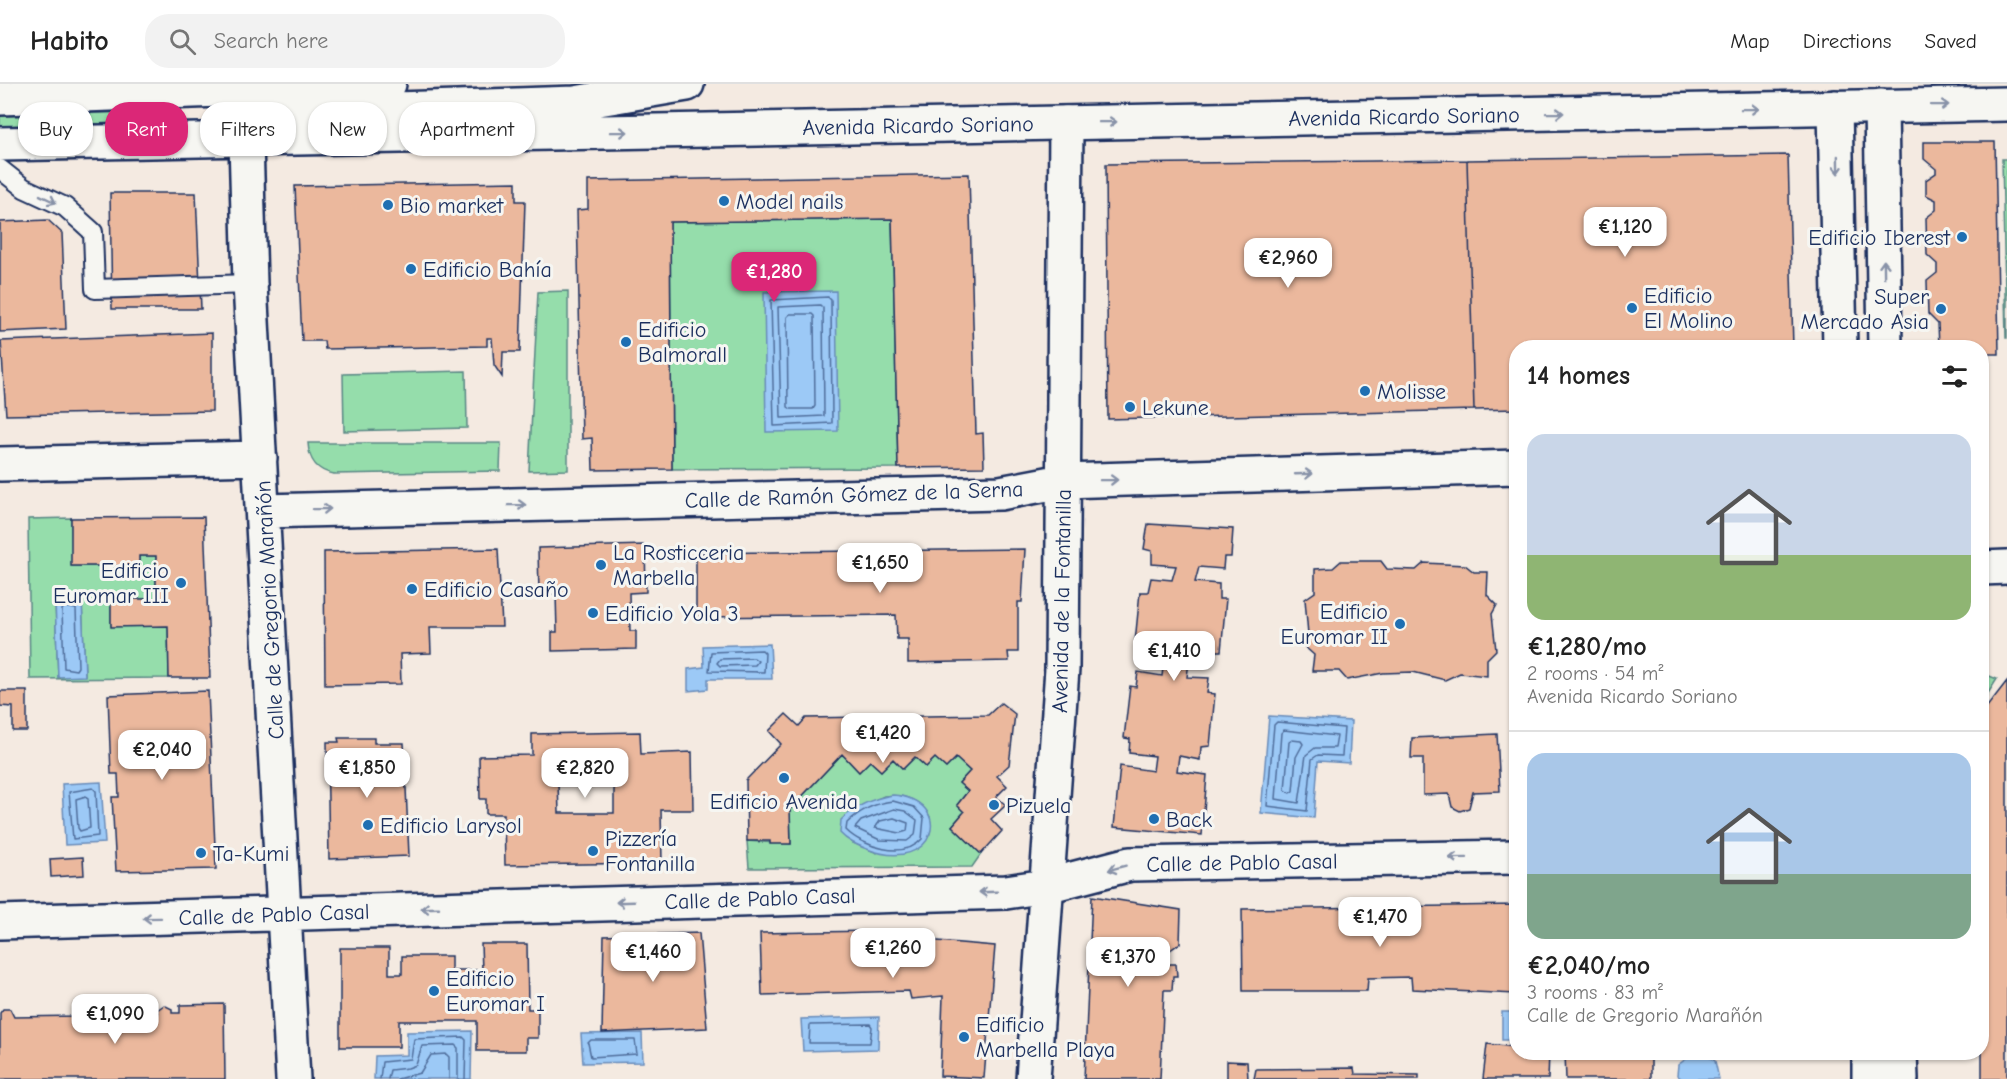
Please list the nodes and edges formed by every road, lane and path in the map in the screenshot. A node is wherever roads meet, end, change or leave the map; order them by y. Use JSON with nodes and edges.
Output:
{"nodes":[{"id":1,"x":389,"y":84,"type":"edge"},
{"id":2,"x":687,"y":84,"type":"edge"},
{"id":3,"x":118,"y":89,"type":"edge"},
{"id":4,"x":178,"y":93,"type":"junction"},
{"id":5,"x":1861,"y":95,"type":"edge"},
{"id":6,"x":0,"y":98,"type":"edge"},
{"id":7,"x":2007,"y":104,"type":"edge"},
{"id":8,"x":200,"y":106,"type":"edge"},
{"id":9,"x":296,"y":112,"type":"edge"},
{"id":10,"x":1066,"y":123,"type":"junction"},
{"id":11,"x":296,"y":140,"type":"edge"},
{"id":12,"x":200,"y":142,"type":"edge"},
{"id":13,"x":0,"y":144,"type":"edge"},
{"id":14,"x":246,"y":156,"type":"edge"},
{"id":15,"x":0,"y":169,"type":"edge"},
{"id":16,"x":250,"y":284,"type":"junction"},
{"id":17,"x":1841,"y":340,"type":"edge"},
{"id":18,"x":1884,"y":340,"type":"edge"},
{"id":19,"x":260,"y":458,"type":"junction"},
{"id":20,"x":0,"y":464,"type":"edge"},
{"id":21,"x":1509,"y":467,"type":"edge"},
{"id":22,"x":1063,"y":481,"type":"junction"},
{"id":23,"x":263,"y":511,"type":"junction"},
{"id":24,"x":2007,"y":567,"type":"edge"},
{"id":25,"x":1989,"y":568,"type":"edge"},
{"id":26,"x":1509,"y":857,"type":"edge"},
{"id":27,"x":1046,"y":886,"type":"junction"},
{"id":28,"x":286,"y":914,"type":"junction"},
{"id":29,"x":0,"y":922,"type":"edge"},
{"id":30,"x":1869,"y":1060,"type":"edge"},
{"id":31,"x":1900,"y":1060,"type":"edge"},
{"id":32,"x":293,"y":1079,"type":"edge"},
{"id":33,"x":1033,"y":1079,"type":"edge"},
{"id":34,"x":1869,"y":1079,"type":"edge"},
{"id":35,"x":1901,"y":1079,"type":"edge"}],
"edges":[{"from":1,"to":4,"type":"street"},
{"from":2,"to":9,"type":"street"},
{"from":3,"to":4,"type":"street"},
{"from":3,"to":6,"type":"street"},
{"from":4,"to":8,"type":"street"},
{"from":5,"to":7,"type":"street","name":"Avenida Ricardo Soriano","one_way":true},
{"from":10,"to":5,"type":"street","name":"Avenida Ricardo Soriano","one_way":true},
{"from":5,"to":17,"type":"street","one_way":true},
{"from":18,"to":5,"type":"street","one_way":true},
{"from":11,"to":10,"type":"street","name":"Avenida Ricardo Soriano","one_way":true},
{"from":10,"to":22,"type":"street","name":"Avenida de la Fontanilla"},
{"from":12,"to":13,"type":"street","name":"Avenida Ricardo Soriano"},
{"from":14,"to":16,"type":"street","name":"Calle de Gregorio Marañón"},
{"from":15,"to":16,"type":"lane","one_way":true},
{"from":16,"to":19,"type":"street","name":"Calle de Gregorio Marañón"},
{"from":19,"to":20,"type":"street"},
{"from":19,"to":23,"type":"street","name":"Calle de Gregorio Marañón"},
{"from":22,"to":21,"type":"street","name":"Calle de Ramón Gómez de la Serna","one_way":true},
{"from":23,"to":22,"type":"street","name":"Calle de Ramón Gómez de la Serna","one_way":true},
{"from":22,"to":27,"type":"street","name":"Avenida de la Fontanilla"},
{"from":23,"to":28,"type":"street","name":"Calle de Gregorio Marañón"},
{"from":24,"to":25,"type":"street"},
{"from":26,"to":27,"type":"street","name":"Calle de Pablo Casal","one_way":true},
{"from":27,"to":28,"type":"street","name":"Calle de Pablo Casal","one_way":true},
{"from":27,"to":33,"type":"street","name":"Avenida de la Fontanilla"},
{"from":28,"to":29,"type":"street","name":"Calle de Pablo Casal","one_way":true},
{"from":28,"to":32,"type":"street","name":"Calle de Gregorio Marañón"},
{"from":30,"to":34,"type":"street"},
{"from":31,"to":35,"type":"street"}]}
